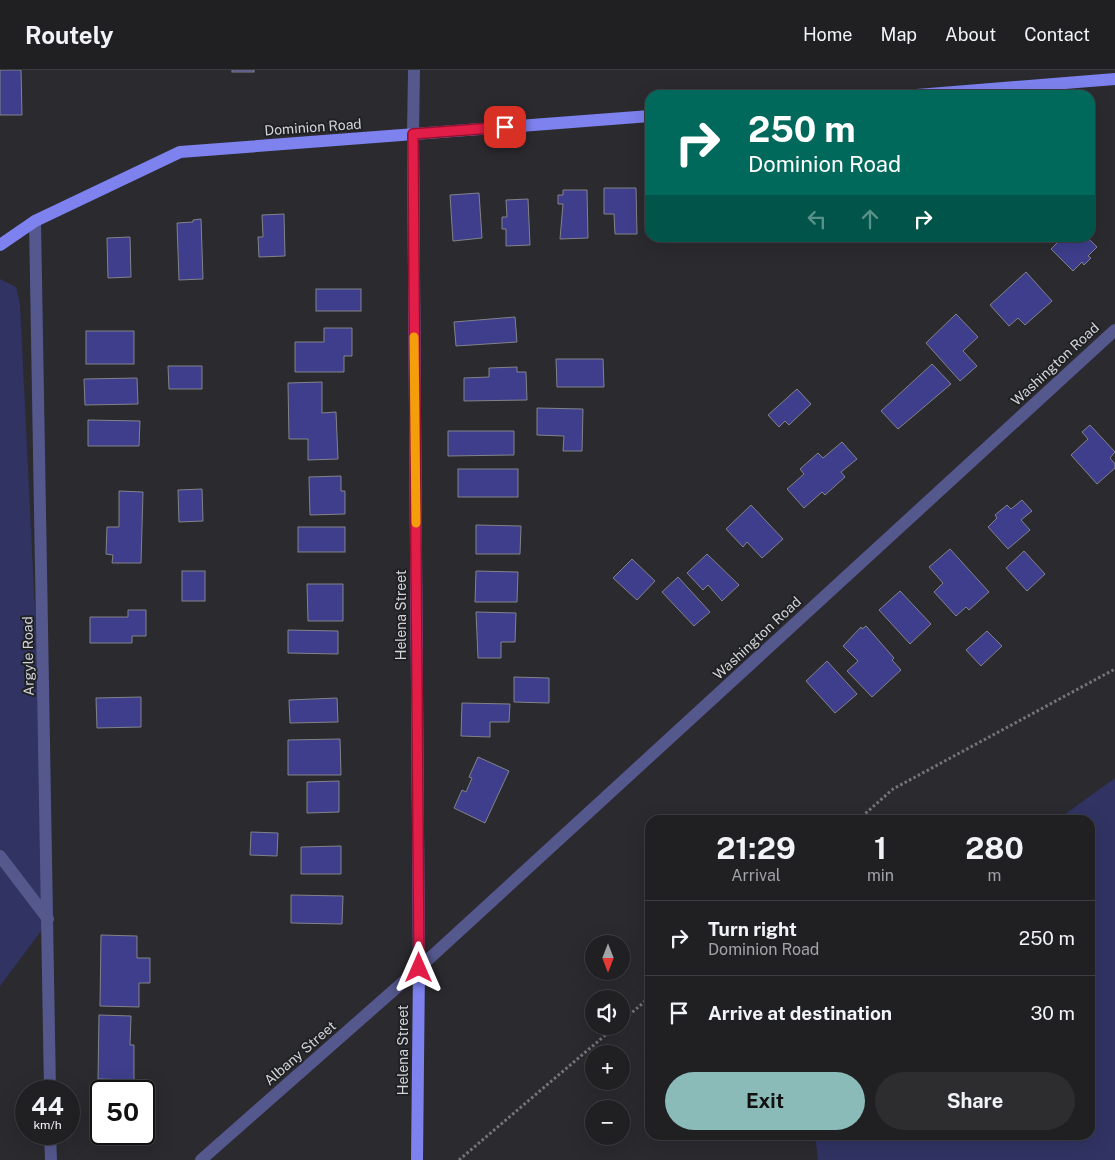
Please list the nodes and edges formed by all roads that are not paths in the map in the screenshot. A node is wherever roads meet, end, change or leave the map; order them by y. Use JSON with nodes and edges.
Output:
{"nodes":[{"id":1,"x":414,"y":70,"type":"edge"},
{"id":2,"x":1115,"y":80,"type":"edge"},
{"id":3,"x":983,"y":90,"type":"edge"},
{"id":4,"x":645,"y":116,"type":"edge"},
{"id":5,"x":413,"y":134,"type":"junction"},
{"id":6,"x":34,"y":221,"type":"junction"},
{"id":7,"x":0,"y":245,"type":"edge"},
{"id":8,"x":1115,"y":330,"type":"edge"},
{"id":9,"x":0,"y":856,"type":"edge"},
{"id":10,"x":48,"y":919,"type":"junction"},
{"id":11,"x":419,"y":968,"type":"junction"},
{"id":12,"x":50,"y":1080,"type":"edge"},
{"id":13,"x":50,"y":1145,"type":"edge"},
{"id":14,"x":51,"y":1160,"type":"edge"},
{"id":15,"x":201,"y":1160,"type":"edge"},
{"id":16,"x":418,"y":1160,"type":"edge"}],
"edges":[{"from":1,"to":5,"type":"street","name":"Helena Street"},
{"from":2,"to":3,"type":"main road"},
{"from":4,"to":5,"type":"main road","name":"Dominion Road"},
{"from":5,"to":6,"type":"main road","name":"Dominion Road"},
{"from":5,"to":11,"type":"main road","name":"Helena Street"},
{"from":6,"to":7,"type":"main road","name":"Dominion Road"},
{"from":6,"to":10,"type":"street","name":"Argyle Road"},
{"from":8,"to":11,"type":"street","name":"Washington Road"},
{"from":9,"to":10,"type":"street"},
{"from":10,"to":12,"type":"street","name":"Argyle Road"},
{"from":11,"to":15,"type":"street","name":"Albany Street"},
{"from":11,"to":16,"type":"main road","name":"Helena Street"},
{"from":13,"to":14,"type":"street"}]}
